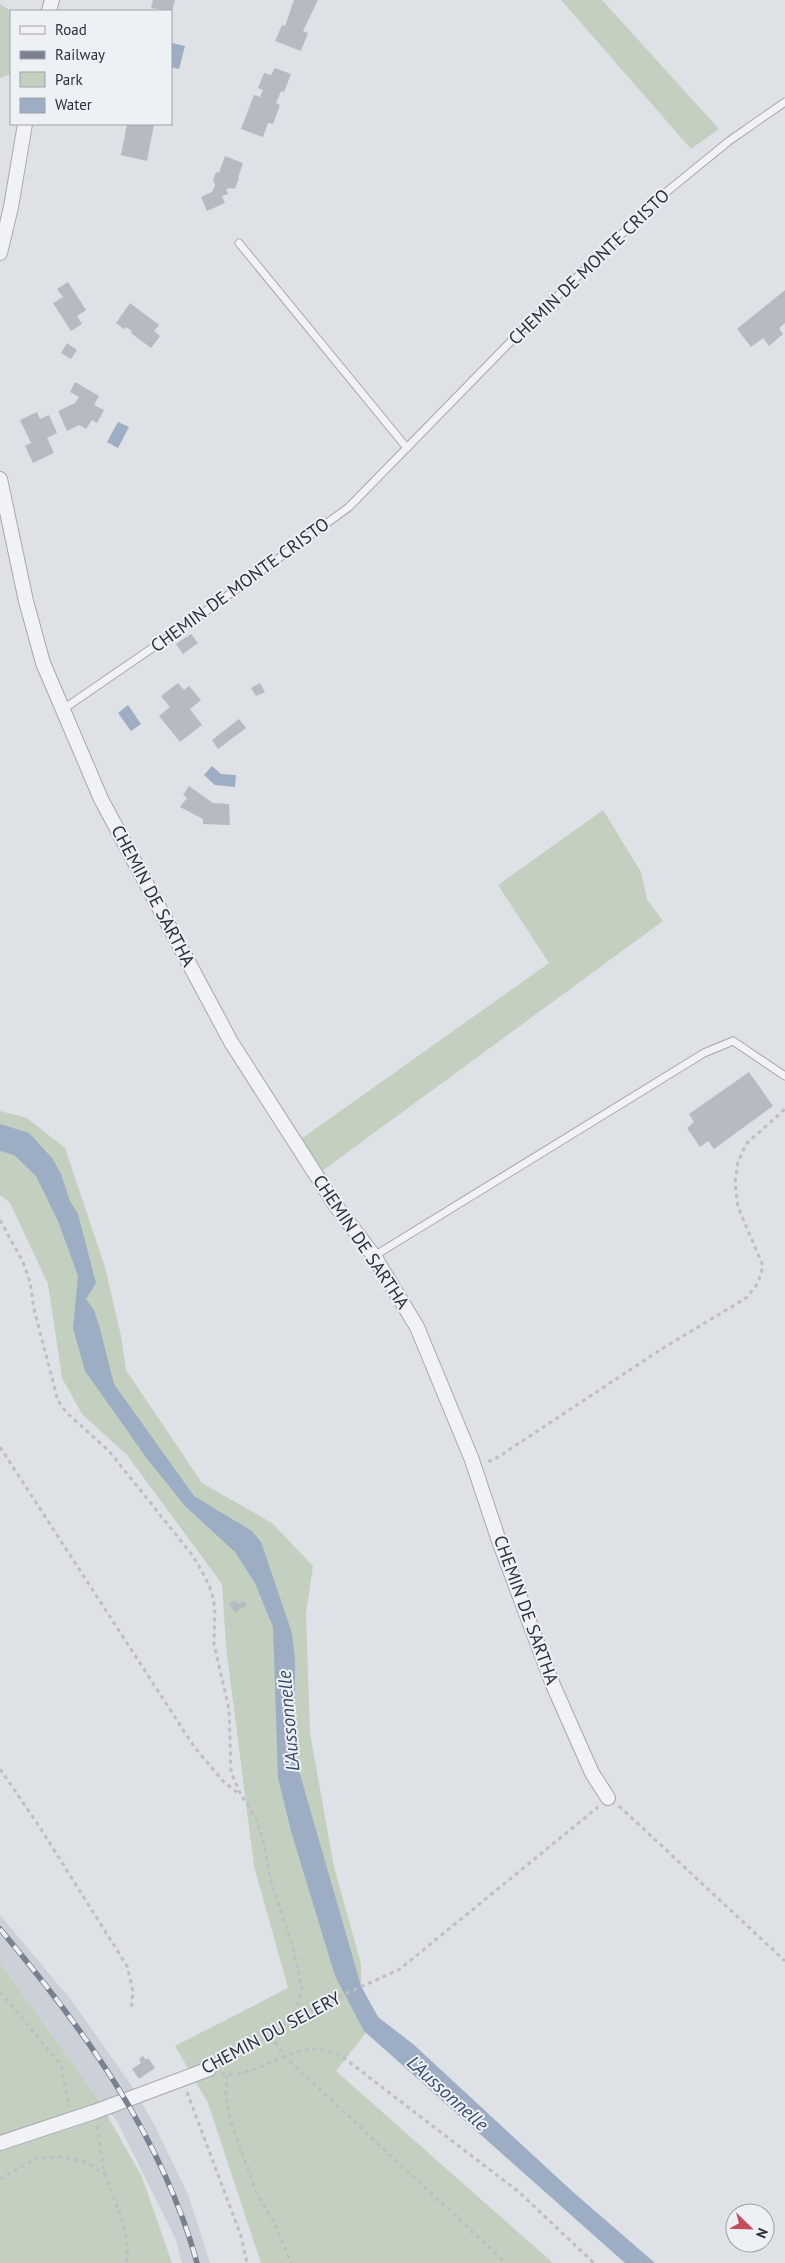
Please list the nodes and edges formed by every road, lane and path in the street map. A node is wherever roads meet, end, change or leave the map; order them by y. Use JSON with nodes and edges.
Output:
{"nodes":[{"id":1,"x":785,"y":102,"type":"edge"},
{"id":2,"x":25,"y":125,"type":"edge"},
{"id":3,"x":239,"y":243,"type":"dead end"},
{"id":4,"x":0,"y":253,"type":"edge"},
{"id":5,"x":407,"y":448,"type":"junction"},
{"id":6,"x":0,"y":479,"type":"edge"},
{"id":7,"x":62,"y":711,"type":"junction"},
{"id":8,"x":785,"y":1076,"type":"edge"},
{"id":9,"x":785,"y":1109,"type":"edge"},
{"id":10,"x":0,"y":1220,"type":"edge"},
{"id":11,"x":374,"y":1256,"type":"junction"},
{"id":12,"x":0,"y":1448,"type":"edge"},
{"id":13,"x":472,"y":1460,"type":"junction"},
{"id":14,"x":0,"y":1769,"type":"edge"},
{"id":15,"x":241,"y":1796,"type":"junction"},
{"id":16,"x":608,"y":1798,"type":"junction"},
{"id":17,"x":785,"y":1961,"type":"edge"},
{"id":18,"x":0,"y":1992,"type":"edge"},
{"id":19,"x":131,"y":2010,"type":"dead end"},
{"id":20,"x":290,"y":2020,"type":"junction"},
{"id":21,"x":271,"y":2035,"type":"junction"},
{"id":22,"x":284,"y":2056,"type":"junction"},
{"id":23,"x":209,"y":2068,"type":"junction"},
{"id":24,"x":227,"y":2075,"type":"junction"},
{"id":25,"x":182,"y":2078,"type":"junction"},
{"id":26,"x":94,"y":2112,"type":"junction"},
{"id":27,"x":72,"y":2119,"type":"junction"},
{"id":28,"x":0,"y":2143,"type":"edge"},
{"id":29,"x":105,"y":2174,"type":"junction"},
{"id":30,"x":0,"y":2179,"type":"edge"},
{"id":31,"x":127,"y":2263,"type":"edge"},
{"id":32,"x":247,"y":2263,"type":"edge"},
{"id":33,"x":291,"y":2263,"type":"edge"},
{"id":34,"x":506,"y":2263,"type":"edge"},
{"id":35,"x":594,"y":2263,"type":"edge"}],
"edges":[{"from":1,"to":5,"type":"lane","name":"CHEMIN DE MONTE CRISTO"},
{"from":2,"to":4,"type":"street"},
{"from":3,"to":5,"type":"lane"},
{"from":5,"to":7,"type":"lane","name":"CHEMIN DE MONTE CRISTO"},
{"from":6,"to":7,"type":"street","name":"CHEMIN DE SARTHA"},
{"from":7,"to":11,"type":"street","name":"CHEMIN DE SARTHA"},
{"from":8,"to":11,"type":"lane"},
{"from":9,"to":13,"type":"path"},
{"from":10,"to":15,"type":"path"},
{"from":11,"to":13,"type":"street","name":"CHEMIN DE SARTHA"},
{"from":12,"to":15,"type":"path"},
{"from":13,"to":16,"type":"street","name":"CHEMIN DE SARTHA"},
{"from":14,"to":19,"type":"path"},
{"from":15,"to":20,"type":"path"},
{"from":16,"to":17,"type":"path"},
{"from":16,"to":20,"type":"path","name":"CHEMIN DU SELERY"},
{"from":18,"to":27,"type":"path"},
{"from":20,"to":21,"type":"path","name":"CHEMIN DU SELERY"},
{"from":21,"to":22,"type":"path"},
{"from":21,"to":23,"type":"path","name":"CHEMIN DU SELERY"},
{"from":22,"to":24,"type":"path"},
{"from":22,"to":34,"type":"path"},
{"from":22,"to":35,"type":"path"},
{"from":23,"to":24,"type":"path"},
{"from":23,"to":25,"type":"street","name":"CHEMIN DU SELERY"},
{"from":24,"to":33,"type":"path"},
{"from":25,"to":26,"type":"street","name":"CHEMIN DU SELERY"},
{"from":25,"to":32,"type":"path"},
{"from":26,"to":27,"type":"street","name":"CHEMIN DU SELERY"},
{"from":26,"to":29,"type":"path"},
{"from":27,"to":28,"type":"street","name":"CHEMIN DU SELERY"},
{"from":29,"to":30,"type":"path"},
{"from":29,"to":31,"type":"path"}]}
